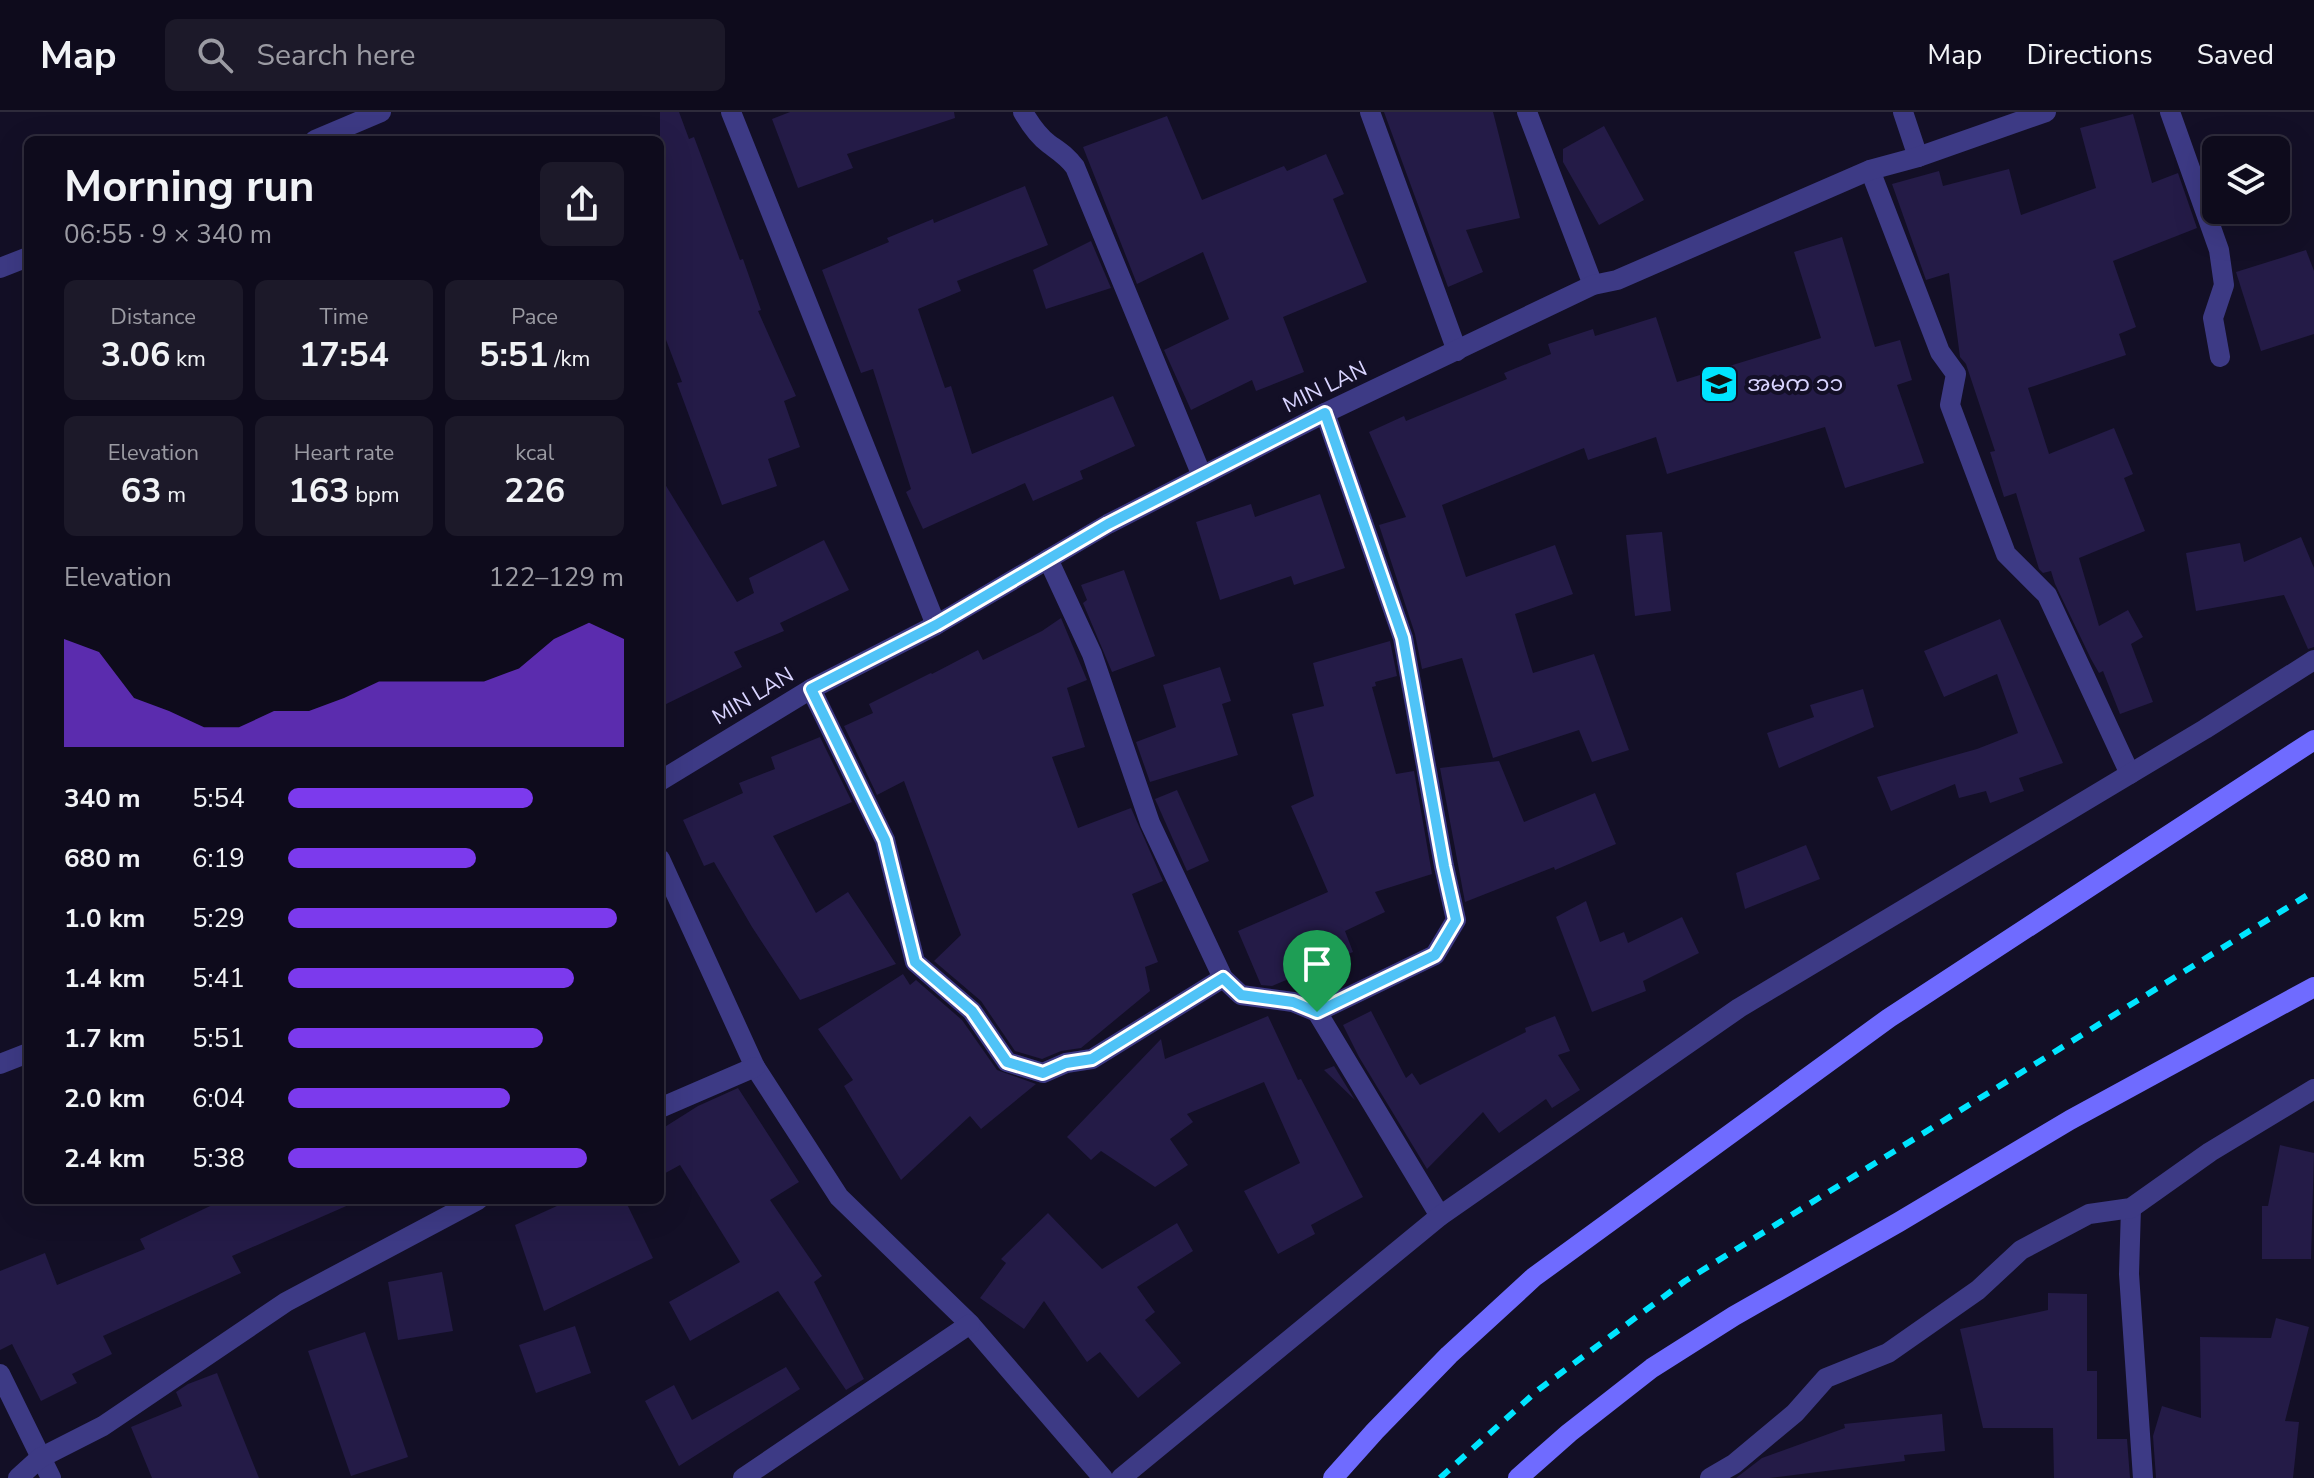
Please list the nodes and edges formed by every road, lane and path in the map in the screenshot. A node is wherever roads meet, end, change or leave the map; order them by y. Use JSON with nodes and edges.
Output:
{"nodes":[{"id":1,"x":381,"y":112,"type":"edge"},
{"id":2,"x":731,"y":112,"type":"edge"},
{"id":3,"x":1023,"y":112,"type":"edge"},
{"id":4,"x":1370,"y":112,"type":"edge"},
{"id":5,"x":1527,"y":112,"type":"edge"},
{"id":6,"x":1903,"y":112,"type":"edge"},
{"id":7,"x":2046,"y":112,"type":"edge"},
{"id":8,"x":2170,"y":112,"type":"edge"},
{"id":9,"x":358,"y":125,"type":"edge"},
{"id":10,"x":326,"y":136,"type":"edge"},
{"id":11,"x":1918,"y":157,"type":"junction"},
{"id":12,"x":1870,"y":170,"type":"junction"},
{"id":13,"x":24,"y":259,"type":"edge"},
{"id":14,"x":0,"y":268,"type":"edge"},
{"id":15,"x":1593,"y":285,"type":"junction"},
{"id":16,"x":1457,"y":351,"type":"junction"},
{"id":17,"x":2220,"y":357,"type":"dead end"},
{"id":18,"x":1325,"y":413,"type":"junction"},
{"id":19,"x":1202,"y":476,"type":"junction"},
{"id":20,"x":1048,"y":559,"type":"junction"},
{"id":21,"x":936,"y":625,"type":"junction"},
{"id":22,"x":2314,"y":660,"type":"edge"},
{"id":23,"x":811,"y":689,"type":"junction"},
{"id":24,"x":2314,"y":740,"type":"edge"},
{"id":25,"x":2130,"y":774,"type":"junction"},
{"id":26,"x":664,"y":779,"type":"edge"},
{"id":27,"x":664,"y":868,"type":"edge"},
{"id":28,"x":1223,"y":978,"type":"junction"},
{"id":29,"x":2314,"y":987,"type":"edge"},
{"id":30,"x":1317,"y":1012,"type":"junction"},
{"id":31,"x":24,"y":1055,"type":"edge"},
{"id":32,"x":0,"y":1064,"type":"edge"},
{"id":33,"x":755,"y":1067,"type":"junction"},
{"id":34,"x":2314,"y":1089,"type":"edge"},
{"id":35,"x":664,"y":1106,"type":"edge"},
{"id":36,"x":470,"y":1204,"type":"edge"},
{"id":37,"x":2131,"y":1208,"type":"junction"},
{"id":38,"x":1440,"y":1216,"type":"junction"},
{"id":39,"x":970,"y":1324,"type":"junction"},
{"id":40,"x":0,"y":1374,"type":"edge"},
{"id":41,"x":40,"y":1458,"type":"junction"},
{"id":42,"x":18,"y":1478,"type":"edge"},
{"id":43,"x":51,"y":1478,"type":"edge"},
{"id":44,"x":743,"y":1478,"type":"edge"},
{"id":45,"x":1103,"y":1478,"type":"edge"},
{"id":46,"x":1121,"y":1478,"type":"edge"},
{"id":47,"x":1333,"y":1478,"type":"edge"},
{"id":48,"x":1518,"y":1478,"type":"edge"},
{"id":49,"x":1710,"y":1478,"type":"edge"},
{"id":50,"x":2143,"y":1478,"type":"edge"}],
"edges":[{"from":1,"to":9,"type":"street"},
{"from":2,"to":21,"type":"street"},
{"from":3,"to":19,"type":"street"},
{"from":4,"to":16,"type":"street"},
{"from":5,"to":15,"type":"street"},
{"from":6,"to":11,"type":"street"},
{"from":7,"to":11,"type":"street","name":"MIN LAN"},
{"from":8,"to":17,"type":"street"},
{"from":9,"to":10,"type":"street"},
{"from":11,"to":12,"type":"street","name":"MIN LAN"},
{"from":12,"to":15,"type":"street","name":"MIN LAN"},
{"from":12,"to":25,"type":"street"},
{"from":13,"to":14,"type":"street"},
{"from":15,"to":16,"type":"street","name":"MIN LAN"},
{"from":16,"to":18,"type":"street","name":"MIN LAN"},
{"from":18,"to":19,"type":"street","name":"MIN LAN"},
{"from":18,"to":30,"type":"street"},
{"from":19,"to":20,"type":"street","name":"MIN LAN"},
{"from":20,"to":21,"type":"street","name":"MIN LAN"},
{"from":20,"to":28,"type":"street"},
{"from":21,"to":23,"type":"street","name":"MIN LAN"},
{"from":22,"to":25,"type":"street"},
{"from":23,"to":26,"type":"street","name":"MIN LAN"},
{"from":23,"to":28,"type":"street"},
{"from":24,"to":47,"type":"main road"},
{"from":25,"to":38,"type":"street"},
{"from":27,"to":33,"type":"street"},
{"from":28,"to":30,"type":"street"},
{"from":29,"to":48,"type":"main road"},
{"from":30,"to":38,"type":"street"},
{"from":31,"to":32,"type":"street"},
{"from":33,"to":35,"type":"street"},
{"from":33,"to":39,"type":"street"},
{"from":34,"to":37,"type":"street"},
{"from":36,"to":41,"type":"street"},
{"from":37,"to":49,"type":"street"},
{"from":37,"to":50,"type":"street"},
{"from":38,"to":46,"type":"street"},
{"from":39,"to":44,"type":"street"},
{"from":39,"to":45,"type":"street"},
{"from":40,"to":41,"type":"street"},
{"from":41,"to":42,"type":"street"},
{"from":41,"to":43,"type":"street"}]}
